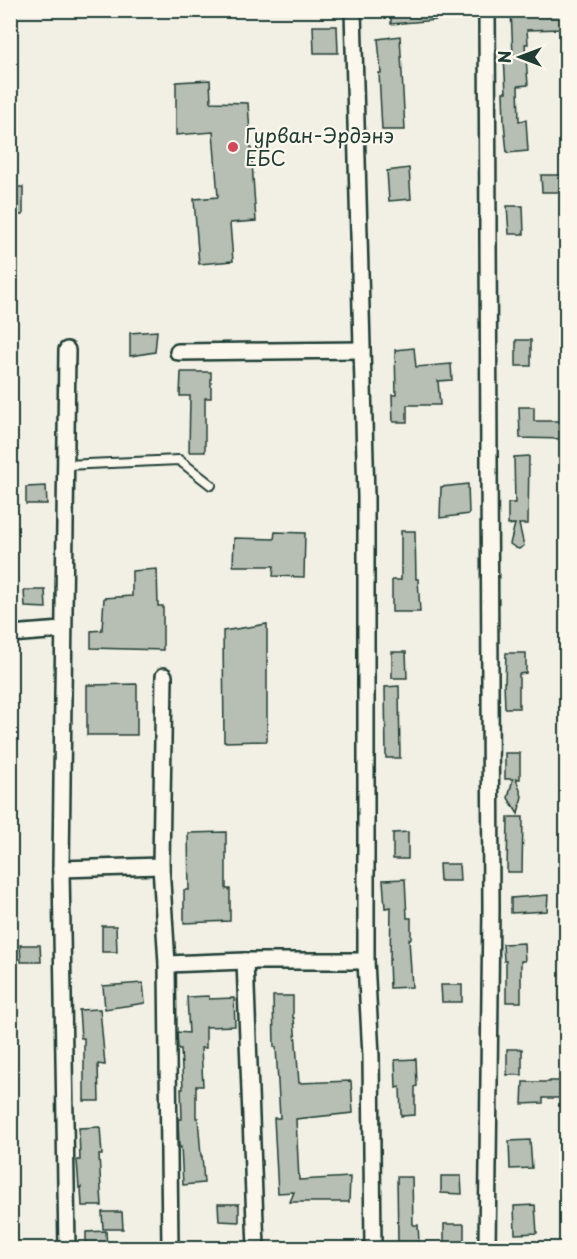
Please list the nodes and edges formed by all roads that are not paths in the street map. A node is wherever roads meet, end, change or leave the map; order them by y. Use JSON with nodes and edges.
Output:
{"nodes":[{"id":1,"x":353,"y":10,"type":"edge"},
{"id":2,"x":487,"y":10,"type":"edge"},
{"id":3,"x":67,"y":350,"type":"dead end"},
{"id":4,"x":362,"y":350,"type":"junction"},
{"id":5,"x":178,"y":352,"type":"dead end"},
{"id":6,"x":65,"y":465,"type":"junction"},
{"id":7,"x":211,"y":485,"type":"dead end"},
{"id":8,"x":62,"y":630,"type":"junction"},
{"id":9,"x":10,"y":634,"type":"edge"},
{"id":10,"x":164,"y":676,"type":"dead end"},
{"id":11,"x":161,"y":866,"type":"junction"},
{"id":12,"x":61,"y":869,"type":"junction"},
{"id":13,"x":245,"y":961,"type":"junction"},
{"id":14,"x":366,"y":961,"type":"junction"},
{"id":15,"x":167,"y":964,"type":"junction"},
{"id":16,"x":67,"y":1248,"type":"edge"},
{"id":17,"x":170,"y":1248,"type":"edge"},
{"id":18,"x":256,"y":1248,"type":"edge"},
{"id":19,"x":373,"y":1248,"type":"edge"},
{"id":20,"x":487,"y":1248,"type":"edge"}],
"edges":[{"from":1,"to":4,"type":"street"},
{"from":2,"to":20,"type":"street"},
{"from":3,"to":6,"type":"street"},
{"from":4,"to":5,"type":"street"},
{"from":4,"to":14,"type":"street"},
{"from":6,"to":7,"type":"lane"},
{"from":6,"to":8,"type":"street"},
{"from":8,"to":9,"type":"street"},
{"from":8,"to":12,"type":"street"},
{"from":10,"to":11,"type":"street"},
{"from":11,"to":12,"type":"street"},
{"from":11,"to":15,"type":"street"},
{"from":12,"to":16,"type":"street"},
{"from":13,"to":14,"type":"street"},
{"from":13,"to":15,"type":"street"},
{"from":13,"to":18,"type":"street"},
{"from":14,"to":19,"type":"street"},
{"from":15,"to":17,"type":"street"}]}
